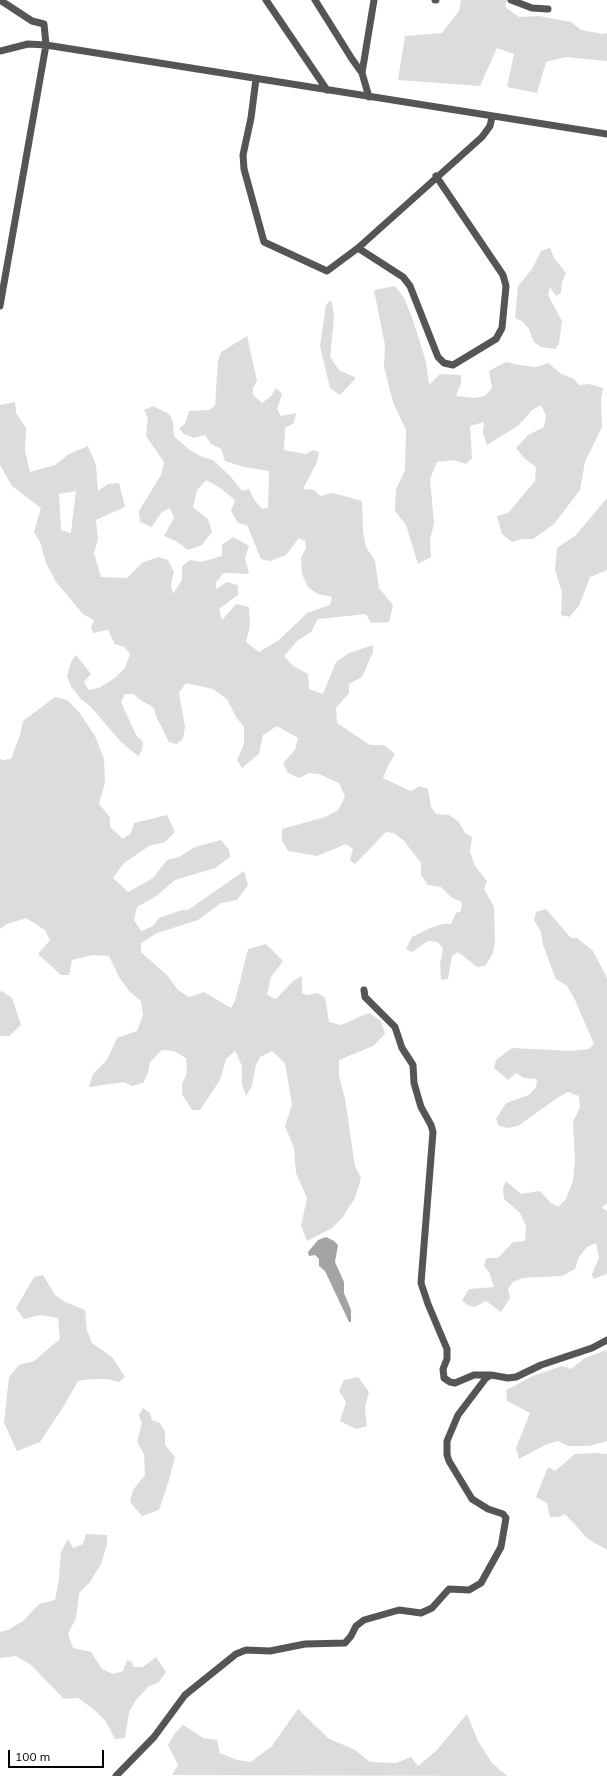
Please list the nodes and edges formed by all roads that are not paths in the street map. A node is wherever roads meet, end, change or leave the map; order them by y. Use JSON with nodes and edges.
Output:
{"nodes":[{"id":1,"x":0,"y":0,"type":"edge"},
{"id":2,"x":266,"y":0,"type":"edge"},
{"id":3,"x":315,"y":0,"type":"edge"},
{"id":4,"x":374,"y":0,"type":"edge"},
{"id":5,"x":511,"y":0,"type":"edge"},
{"id":6,"x":548,"y":9,"type":"dead end"},
{"id":7,"x":46,"y":45,"type":"junction"},
{"id":8,"x":0,"y":51,"type":"edge"},
{"id":9,"x":362,"y":73,"type":"junction"},
{"id":10,"x":256,"y":79,"type":"junction"},
{"id":11,"x":327,"y":90,"type":"junction"},
{"id":12,"x":369,"y":97,"type":"junction"},
{"id":13,"x":492,"y":117,"type":"junction"},
{"id":14,"x":607,"y":134,"type":"edge"},
{"id":15,"x":436,"y":176,"type":"junction"},
{"id":16,"x":358,"y":248,"type":"junction"},
{"id":17,"x":0,"y":306,"type":"edge"},
{"id":18,"x":364,"y":990,"type":"dead end"},
{"id":19,"x":607,"y":1340,"type":"edge"},
{"id":20,"x":492,"y":1375,"type":"junction"},
{"id":21,"x":116,"y":1776,"type":"edge"}],
"edges":[{"from":1,"to":7,"type":"street"},
{"from":2,"to":11,"type":"street"},
{"from":3,"to":9,"type":"street"},
{"from":4,"to":9,"type":"street"},
{"from":5,"to":6,"type":"street"},
{"from":7,"to":8,"type":"street"},
{"from":7,"to":10,"type":"street"},
{"from":7,"to":17,"type":"street"},
{"from":9,"to":12,"type":"street"},
{"from":10,"to":11,"type":"street"},
{"from":10,"to":16,"type":"street"},
{"from":11,"to":12,"type":"street"},
{"from":12,"to":13,"type":"street"},
{"from":13,"to":14,"type":"street"},
{"from":13,"to":15,"type":"street"},
{"from":15,"to":16,"type":"street"},
{"from":15,"to":16,"type":"street"},
{"from":18,"to":20,"type":"street"},
{"from":19,"to":20,"type":"street"},
{"from":20,"to":21,"type":"street"}]}
